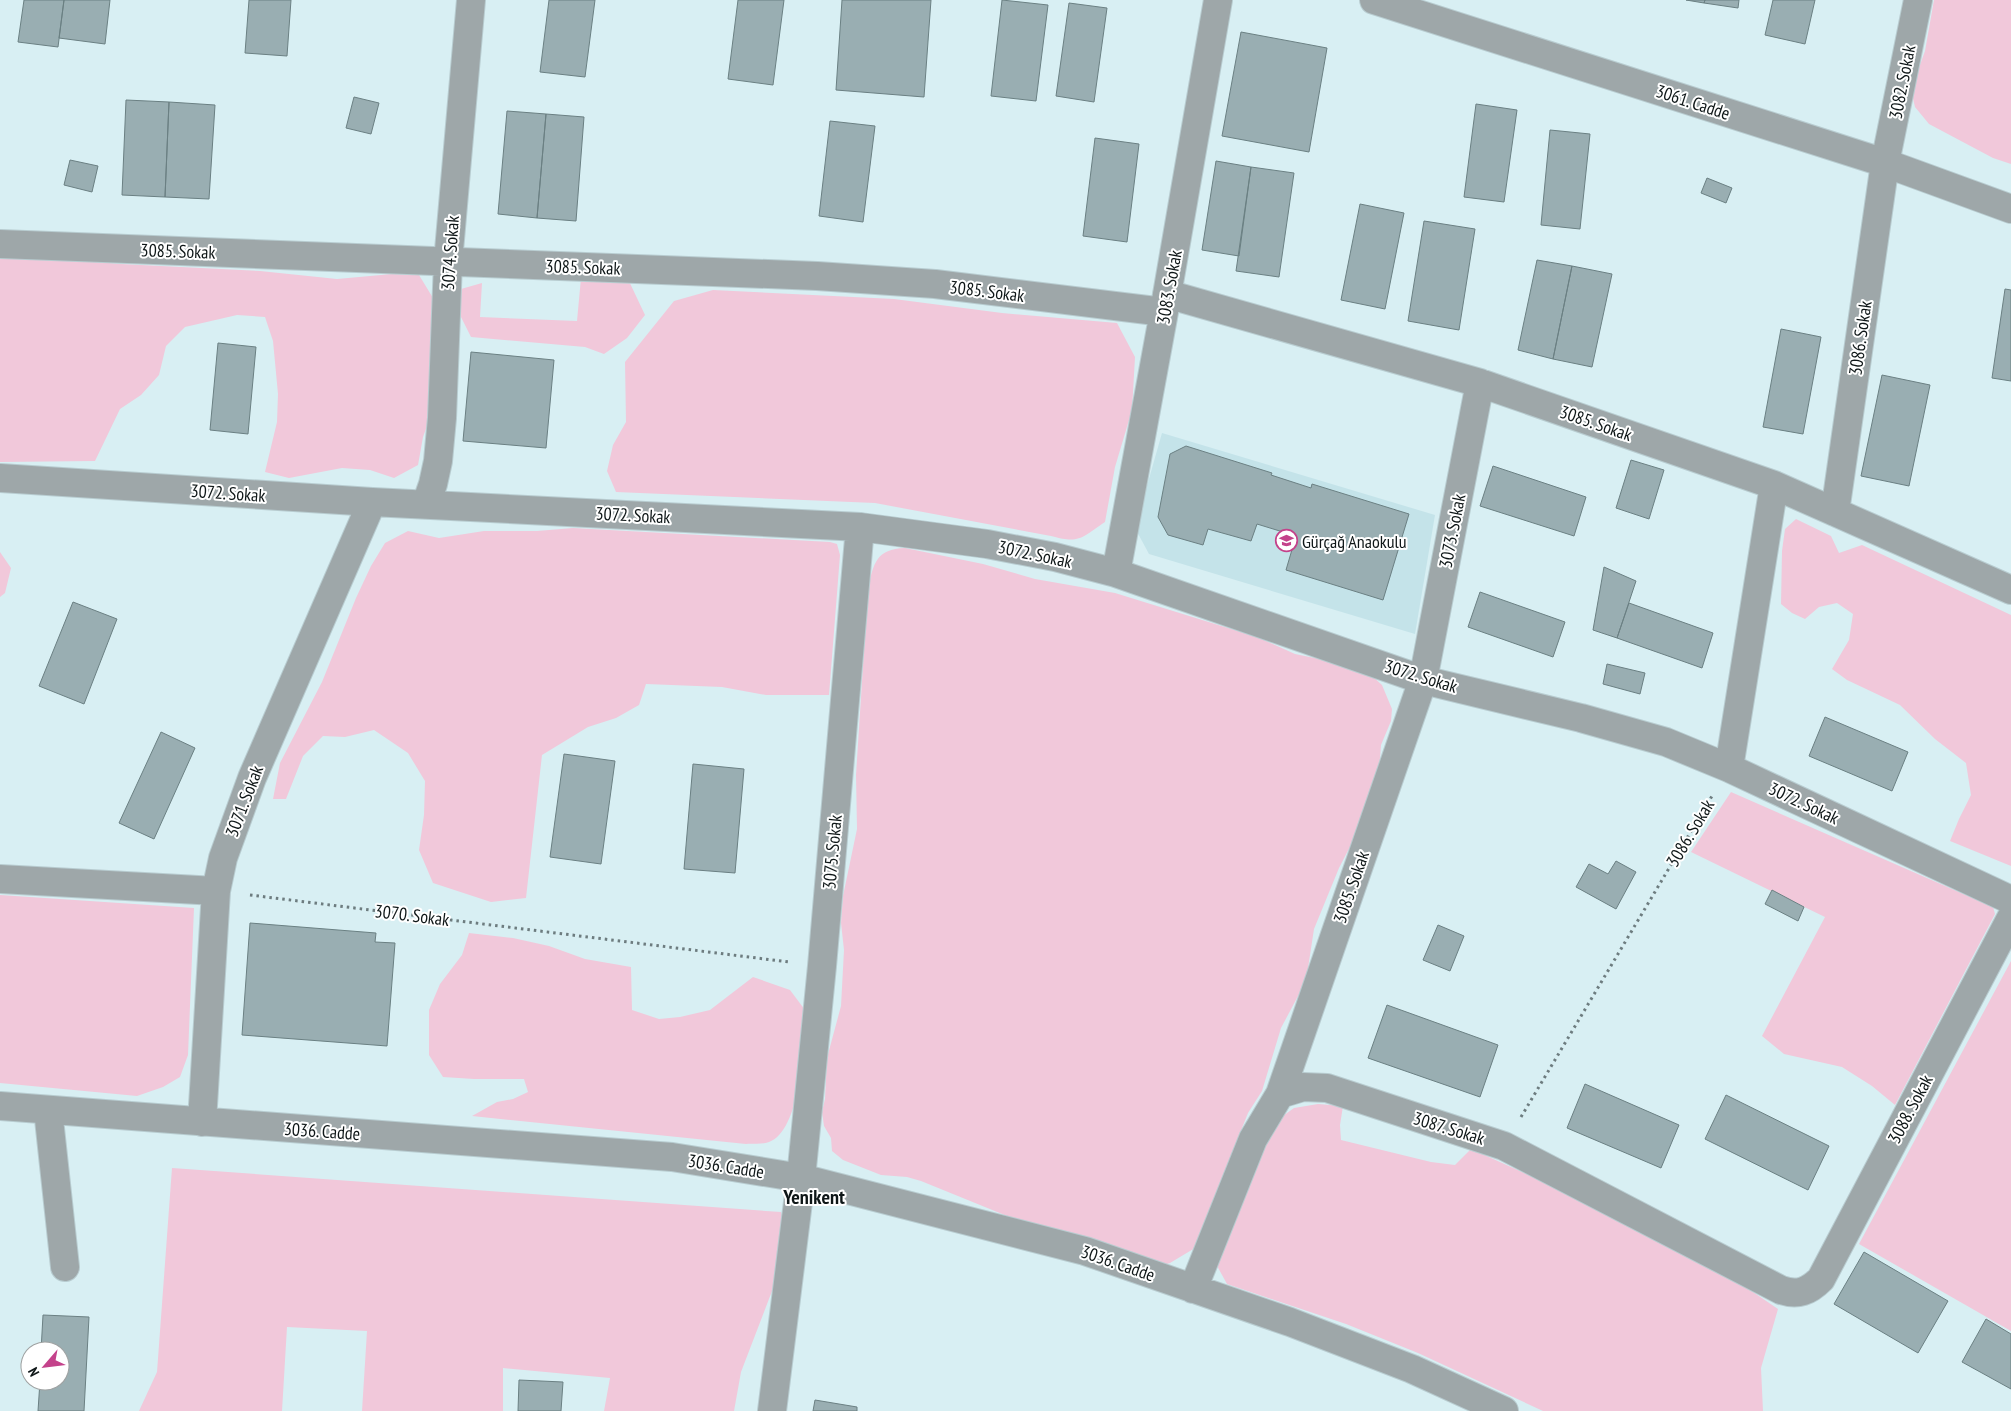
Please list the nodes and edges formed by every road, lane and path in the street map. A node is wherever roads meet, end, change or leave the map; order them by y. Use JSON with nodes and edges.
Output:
{"nodes":[{"id":1,"x":471,"y":0,"type":"edge"},
{"id":2,"x":1218,"y":0,"type":"edge"},
{"id":3,"x":1374,"y":0,"type":"edge"},
{"id":4,"x":1918,"y":0,"type":"edge"},
{"id":5,"x":1885,"y":163,"type":"junction"},
{"id":6,"x":2011,"y":209,"type":"edge"},
{"id":7,"x":0,"y":244,"type":"edge"},
{"id":8,"x":448,"y":262,"type":"junction"},
{"id":9,"x":1166,"y":303,"type":"junction"},
{"id":10,"x":1480,"y":382,"type":"junction"},
{"id":11,"x":0,"y":478,"type":"edge"},
{"id":12,"x":1774,"y":485,"type":"junction"},
{"id":13,"x":372,"y":502,"type":"junction"},
{"id":14,"x":426,"y":504,"type":"junction"},
{"id":15,"x":1835,"y":512,"type":"junction"},
{"id":16,"x":860,"y":527,"type":"junction"},
{"id":17,"x":1116,"y":573,"type":"junction"},
{"id":18,"x":2011,"y":590,"type":"edge"},
{"id":19,"x":1423,"y":680,"type":"junction"},
{"id":20,"x":1729,"y":768,"type":"junction"},
{"id":21,"x":0,"y":879,"type":"edge"},
{"id":22,"x":216,"y":891,"type":"junction"},
{"id":23,"x":2011,"y":900,"type":"edge"},
{"id":24,"x":2011,"y":918,"type":"edge"},
{"id":25,"x":822,"y":966,"type":"junction"},
{"id":26,"x":1280,"y":1094,"type":"junction"},
{"id":27,"x":0,"y":1106,"type":"edge"},
{"id":28,"x":48,"y":1110,"type":"junction"},
{"id":29,"x":202,"y":1122,"type":"junction"},
{"id":30,"x":1504,"y":1146,"type":"junction"},
{"id":31,"x":801,"y":1178,"type":"junction"},
{"id":32,"x":65,"y":1267,"type":"dead end"},
{"id":33,"x":1193,"y":1290,"type":"junction"},
{"id":34,"x":1801,"y":1292,"type":"joint"},
{"id":35,"x":772,"y":1411,"type":"edge"},
{"id":36,"x":1504,"y":1411,"type":"edge"}],
"edges":[{"from":1,"to":8,"type":"street","name":"3074. Sokak"},
{"from":2,"to":9,"type":"street","name":"3083. Sokak"},
{"from":3,"to":5,"type":"street","name":"3061. Cadde"},
{"from":4,"to":5,"type":"street","name":"3082. Sokak"},
{"from":5,"to":6,"type":"street","name":"3061. Cadde"},
{"from":5,"to":15,"type":"street","name":"3086. Sokak"},
{"from":7,"to":8,"type":"street","name":"3085. Sokak"},
{"from":8,"to":9,"type":"street","name":"3085. Sokak"},
{"from":8,"to":14,"type":"street","name":"3074. Sokak"},
{"from":9,"to":10,"type":"street","name":"3085. Sokak"},
{"from":9,"to":17,"type":"street","name":"3083. Sokak"},
{"from":10,"to":12,"type":"street","name":"3085. Sokak"},
{"from":10,"to":19,"type":"street","name":"3073. Sokak"},
{"from":11,"to":13,"type":"street","name":"3072. Sokak"},
{"from":12,"to":15,"type":"street","name":"3085. Sokak"},
{"from":12,"to":20,"type":"street"},
{"from":13,"to":14,"type":"street","name":"3072. Sokak"},
{"from":13,"to":22,"type":"street","name":"3071. Sokak"},
{"from":14,"to":16,"type":"street","name":"3072. Sokak"},
{"from":15,"to":18,"type":"street","name":"3085. Sokak"},
{"from":16,"to":17,"type":"street","name":"3072. Sokak"},
{"from":16,"to":25,"type":"street","name":"3075. Sokak"},
{"from":17,"to":19,"type":"street","name":"3072. Sokak"},
{"from":19,"to":20,"type":"street","name":"3072. Sokak"},
{"from":19,"to":26,"type":"street","name":"3085. Sokak"},
{"from":20,"to":23,"type":"street","name":"3072. Sokak"},
{"from":20,"to":30,"type":"path","name":"3086. Sokak"},
{"from":21,"to":22,"type":"street"},
{"from":22,"to":25,"type":"path","name":"3070. Sokak"},
{"from":22,"to":29,"type":"street","name":"3071. Sokak"},
{"from":24,"to":34,"type":"street","name":"3088. Sokak"},
{"from":25,"to":31,"type":"street","name":"3075. Sokak"},
{"from":26,"to":30,"type":"street","name":"3087. Sokak"},
{"from":26,"to":33,"type":"street"},
{"from":27,"to":28,"type":"street","name":"3036. Cadde"},
{"from":28,"to":29,"type":"street","name":"3036. Cadde"},
{"from":28,"to":32,"type":"street"},
{"from":29,"to":31,"type":"street","name":"3036. Cadde"},
{"from":30,"to":34,"type":"street","name":"3087. Sokak"},
{"from":31,"to":33,"type":"street","name":"3036. Cadde"},
{"from":31,"to":35,"type":"street","name":"3075. Sokak"},
{"from":33,"to":36,"type":"street","name":"3036. Cadde"}]}
